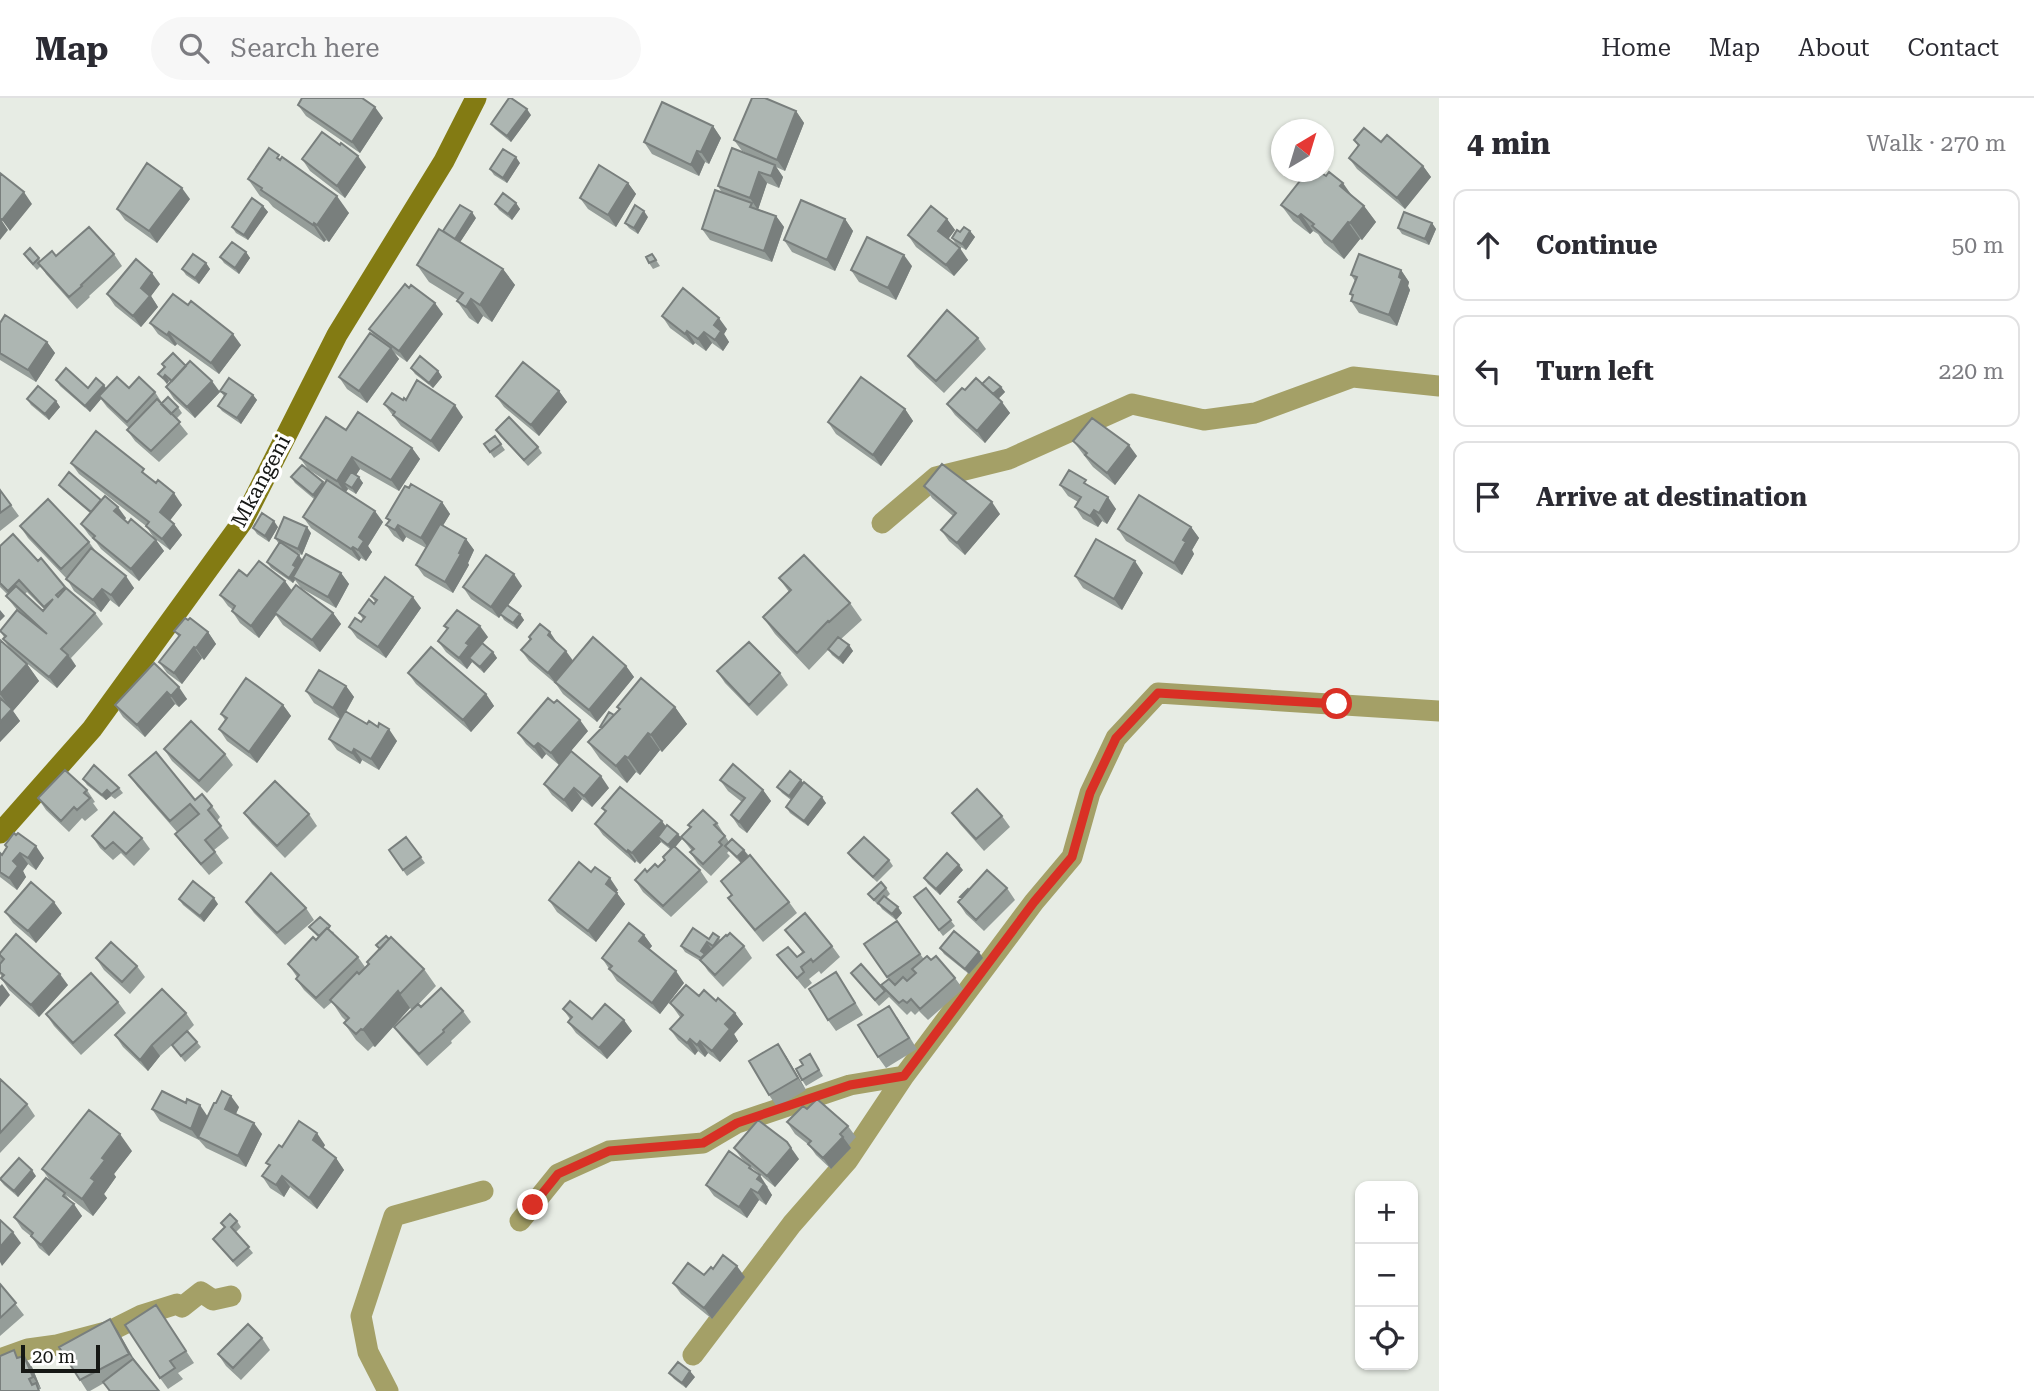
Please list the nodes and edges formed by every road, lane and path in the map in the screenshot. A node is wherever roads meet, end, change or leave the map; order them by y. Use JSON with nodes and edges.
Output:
{"nodes":[{"id":1,"x":476,"y":98,"type":"edge"},
{"id":2,"x":1439,"y":386,"type":"edge"},
{"id":3,"x":882,"y":523,"type":"dead end"},
{"id":4,"x":1439,"y":710,"type":"edge"},
{"id":5,"x":0,"y":833,"type":"edge"},
{"id":6,"x":904,"y":1076,"type":"junction"},
{"id":7,"x":483,"y":1191,"type":"dead end"},
{"id":8,"x":520,"y":1221,"type":"dead end"},
{"id":9,"x":231,"y":1296,"type":"dead end"},
{"id":10,"x":693,"y":1355,"type":"dead end"},
{"id":11,"x":0,"y":1359,"type":"edge"},
{"id":12,"x":388,"y":1391,"type":"edge"}],
"edges":[{"from":1,"to":5,"type":"street","name":"Mkangeni"},
{"from":2,"to":3,"type":"street"},
{"from":4,"to":6,"type":"street"},
{"from":6,"to":8,"type":"street"},
{"from":6,"to":10,"type":"street"},
{"from":7,"to":12,"type":"street"},
{"from":9,"to":11,"type":"street"}]}
